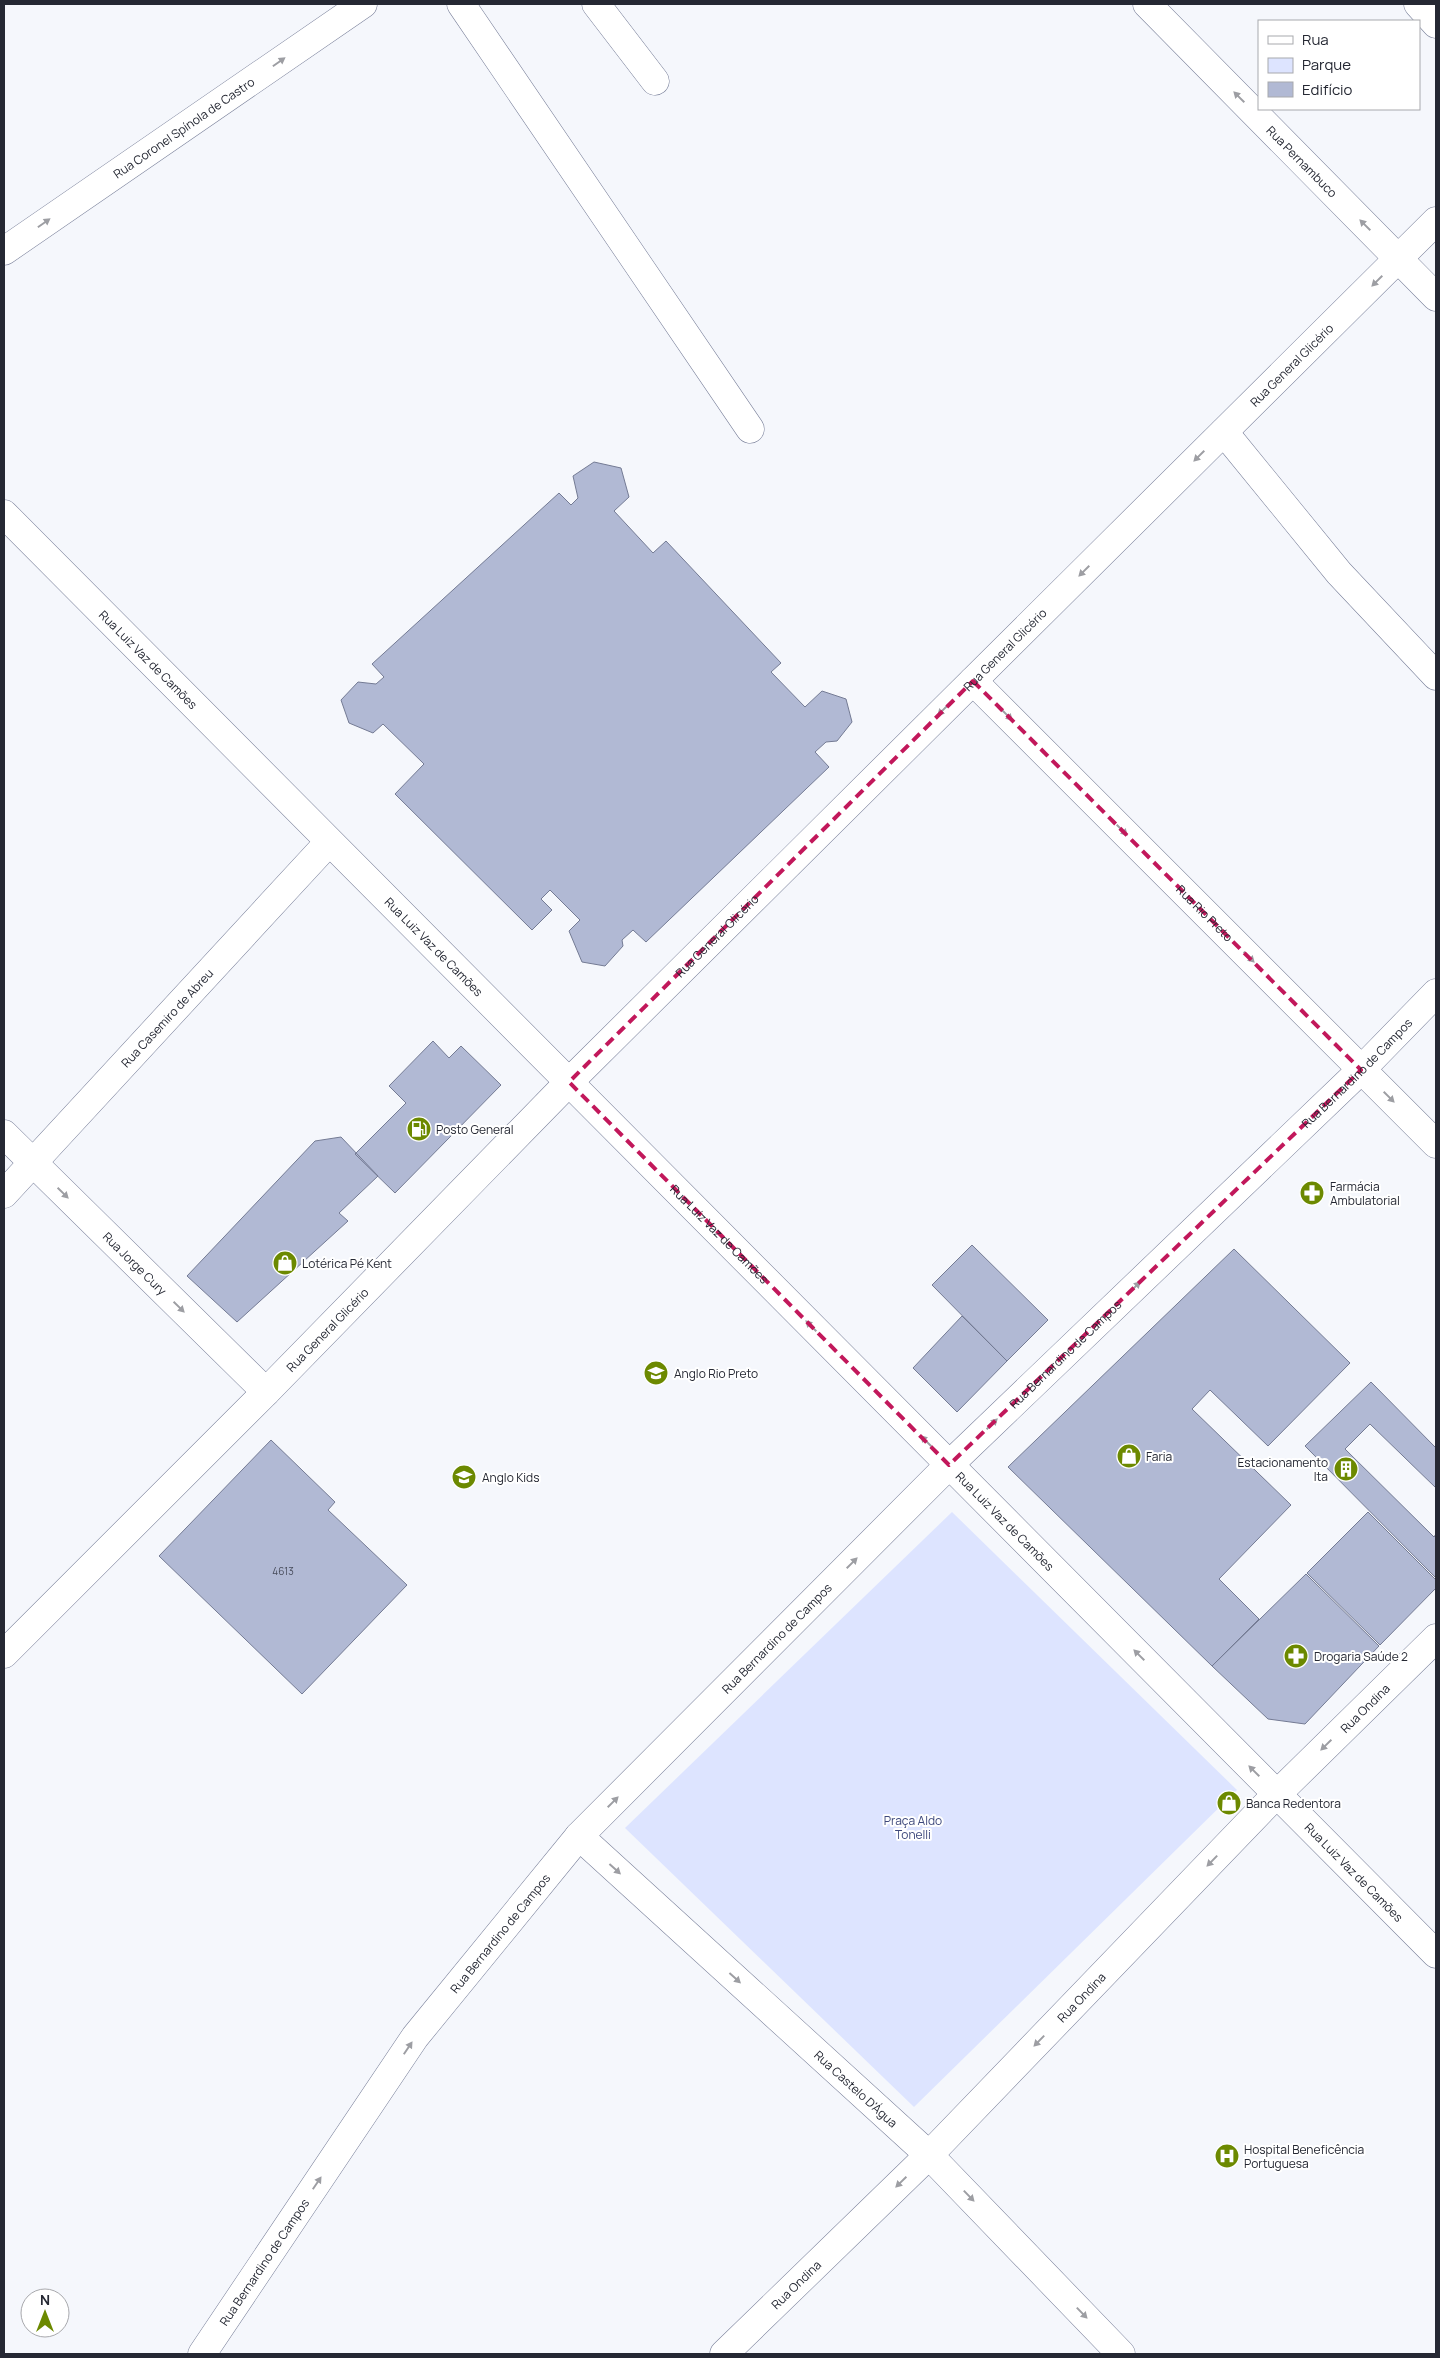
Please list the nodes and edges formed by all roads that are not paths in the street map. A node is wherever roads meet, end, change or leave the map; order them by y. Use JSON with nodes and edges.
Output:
{"nodes":[{"id":1,"x":363,"y":4,"type":"edge"},
{"id":2,"x":461,"y":4,"type":"edge"},
{"id":3,"x":596,"y":4,"type":"edge"},
{"id":4,"x":1147,"y":4,"type":"edge"},
{"id":5,"x":1418,"y":4,"type":"edge"},
{"id":6,"x":1436,"y":24,"type":"edge"},
{"id":7,"x":654,"y":81,"type":"dead end"},
{"id":8,"x":1436,"y":221,"type":"edge"},
{"id":9,"x":4,"y":251,"type":"edge"},
{"id":10,"x":1399,"y":259,"type":"junction"},
{"id":11,"x":1436,"y":297,"type":"edge"},
{"id":12,"x":750,"y":429,"type":"dead end"},
{"id":13,"x":1224,"y":432,"type":"junction"},
{"id":14,"x":4,"y":514,"type":"edge"},
{"id":15,"x":1436,"y":676,"type":"edge"},
{"id":16,"x":973,"y":681,"type":"junction"},
{"id":17,"x":329,"y":842,"type":"junction"},
{"id":18,"x":1436,"y":993,"type":"edge"},
{"id":19,"x":1361,"y":1070,"type":"junction"},
{"id":20,"x":569,"y":1082,"type":"junction"},
{"id":21,"x":4,"y":1134,"type":"edge"},
{"id":22,"x":1436,"y":1144,"type":"edge"},
{"id":23,"x":32,"y":1164,"type":"junction"},
{"id":24,"x":4,"y":1194,"type":"edge"},
{"id":25,"x":266,"y":1392,"type":"junction"},
{"id":26,"x":949,"y":1465,"type":"junction"},
{"id":27,"x":1436,"y":1638,"type":"edge"},
{"id":28,"x":4,"y":1654,"type":"edge"},
{"id":29,"x":1277,"y":1794,"type":"junction"},
{"id":30,"x":579,"y":1836,"type":"junction"},
{"id":31,"x":1436,"y":1954,"type":"edge"},
{"id":32,"x":929,"y":2155,"type":"junction"},
{"id":33,"x":202,"y":2354,"type":"edge"},
{"id":34,"x":724,"y":2354,"type":"edge"},
{"id":35,"x":1121,"y":2354,"type":"edge"}],
"edges":[{"from":9,"to":1,"type":"street","name":"Rua Coronel Spínola de Castro","one_way":true},
{"from":2,"to":12,"type":"street"},
{"from":3,"to":7,"type":"street"},
{"from":10,"to":4,"type":"street","name":"Rua Pernambuco","one_way":true},
{"from":5,"to":6,"type":"street"},
{"from":8,"to":10,"type":"street","name":"Rua General Glicério"},
{"from":10,"to":11,"type":"street","name":"Rua Pernambuco"},
{"from":10,"to":13,"type":"street","name":"Rua General Glicério","one_way":true},
{"from":13,"to":15,"type":"street"},
{"from":13,"to":16,"type":"street","name":"Rua General Glicério","one_way":true},
{"from":14,"to":17,"type":"street","name":"Rua Luiz Vaz de Camões"},
{"from":16,"to":19,"type":"street","name":"Rua Rio Preto","one_way":true},
{"from":16,"to":20,"type":"street","name":"Rua General Glicério","one_way":true},
{"from":17,"to":20,"type":"street","name":"Rua Luiz Vaz de Camões"},
{"from":17,"to":23,"type":"street","name":"Rua Casemiro de Abreu"},
{"from":18,"to":19,"type":"street","name":"Rua Bernardino de Campos"},
{"from":19,"to":22,"type":"street","name":"Rua Rio Preto","one_way":true},
{"from":26,"to":19,"type":"street","name":"Rua Bernardino de Campos","one_way":true},
{"from":20,"to":25,"type":"street","name":"Rua General Glicério"},
{"from":26,"to":20,"type":"street","name":"Rua Luiz Vaz de Camões","one_way":true},
{"from":21,"to":23,"type":"street","name":"Rua Jorge Cury"},
{"from":23,"to":24,"type":"street","name":"Rua Casemiro de Abreu"},
{"from":23,"to":25,"type":"street","name":"Rua Jorge Cury","one_way":true},
{"from":25,"to":28,"type":"street","name":"Rua General Glicério"},
{"from":29,"to":26,"type":"street","name":"Rua Luiz Vaz de Camões","one_way":true},
{"from":30,"to":26,"type":"street","name":"Rua Bernardino de Campos","one_way":true},
{"from":27,"to":29,"type":"street","name":"Rua Ondina","one_way":true},
{"from":29,"to":31,"type":"street","name":"Rua Luiz Vaz de Camões"},
{"from":29,"to":32,"type":"street","name":"Rua Ondina","one_way":true},
{"from":30,"to":32,"type":"street","name":"Rua Castelo D'Água","one_way":true},
{"from":33,"to":30,"type":"street","name":"Rua Bernardino de Campos","one_way":true},
{"from":32,"to":34,"type":"street","name":"Rua Ondina","one_way":true},
{"from":32,"to":35,"type":"street","name":"Rua Castelo D'Água","one_way":true}]}
